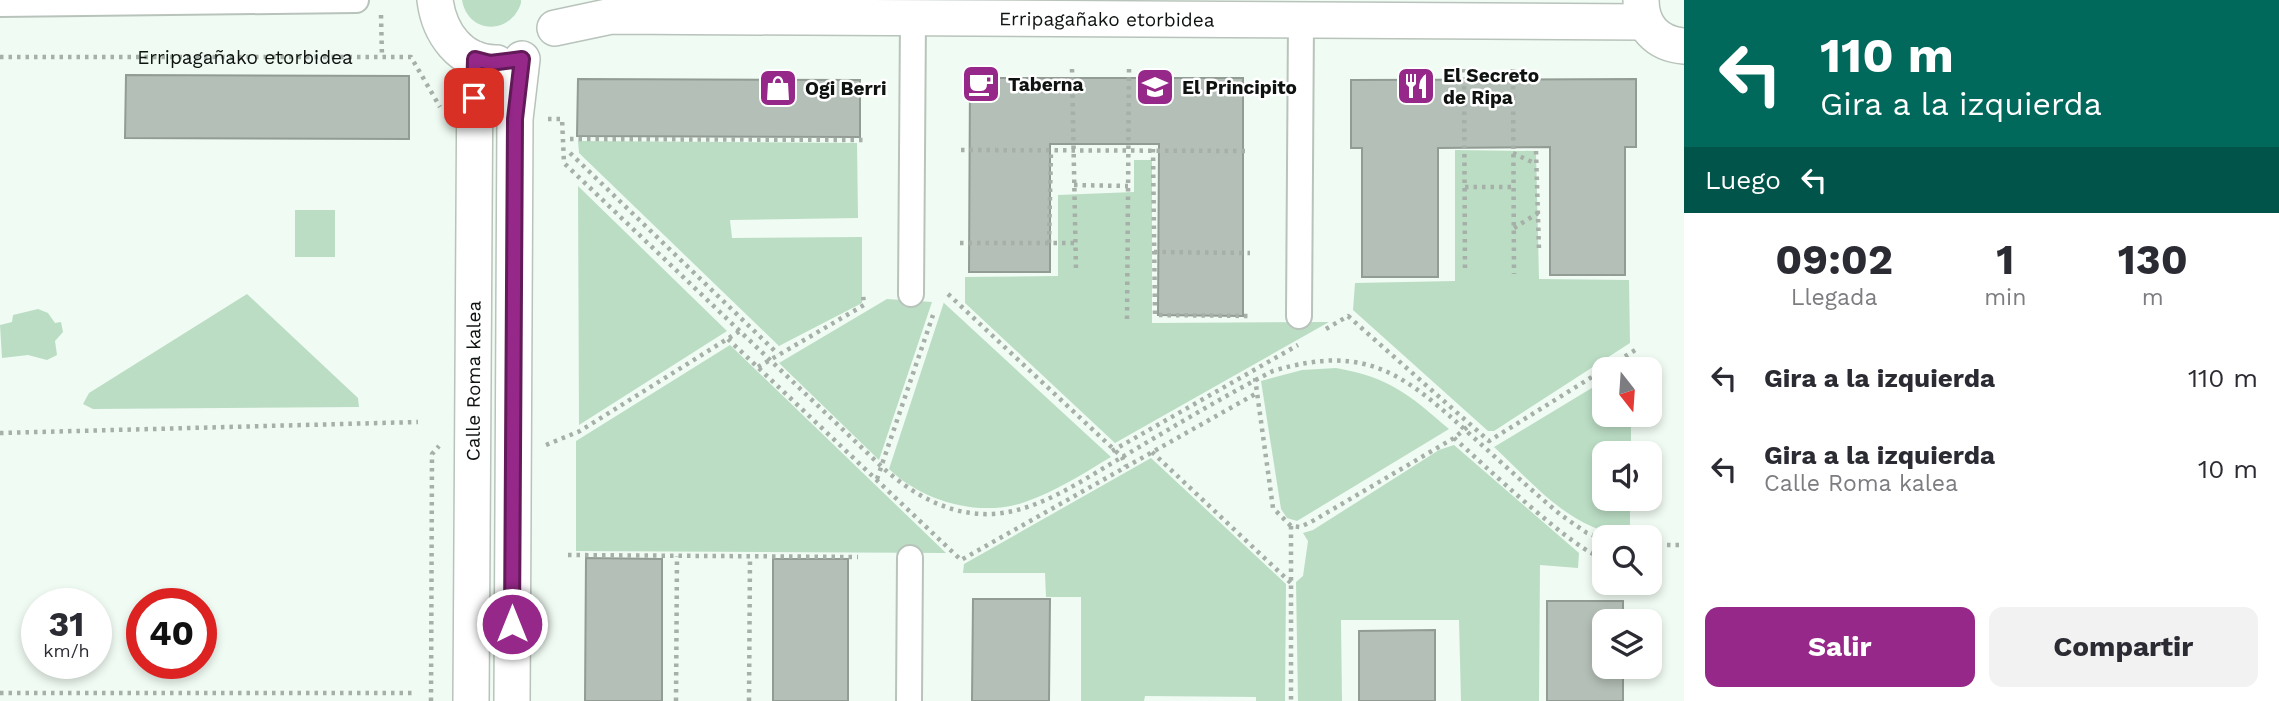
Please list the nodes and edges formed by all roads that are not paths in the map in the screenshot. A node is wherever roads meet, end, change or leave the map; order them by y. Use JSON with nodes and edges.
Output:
{"nodes":[{"id":1,"x":356,"y":0,"type":"edge"},
{"id":2,"x":414,"y":0,"type":"edge"},
{"id":3,"x":435,"y":0,"type":"edge"},
{"id":4,"x":212,"y":1,"type":"edge"},
{"id":5,"x":12,"y":2,"type":"edge"},
{"id":6,"x":1642,"y":11,"type":"edge"},
{"id":7,"x":558,"y":14,"type":"edge"},
{"id":8,"x":913,"y":18,"type":"junction"},
{"id":9,"x":1301,"y":20,"type":"junction"},
{"id":10,"x":1684,"y":46,"type":"edge"},
{"id":11,"x":475,"y":59,"type":"junction"},
{"id":12,"x":522,"y":59,"type":"junction"},
{"id":13,"x":911,"y":294,"type":"dead end"},
{"id":14,"x":1299,"y":316,"type":"dead end"},
{"id":15,"x":910,"y":558,"type":"dead end"},
{"id":16,"x":471,"y":701,"type":"edge"},
{"id":17,"x":512,"y":701,"type":"edge"},
{"id":18,"x":909,"y":701,"type":"edge"}],
"edges":[{"from":1,"to":4,"type":"street"},
{"from":2,"to":3,"type":"street"},
{"from":3,"to":11,"type":"street"},
{"from":4,"to":5,"type":"street"},
{"from":6,"to":9,"type":"street","name":"Erripagañako etorbidea"},
{"from":6,"to":10,"type":"street"},
{"from":7,"to":8,"type":"street","name":"Erripagañako etorbidea"},
{"from":7,"to":12,"type":"street"},
{"from":8,"to":9,"type":"street","name":"Erripagañako etorbidea"},
{"from":8,"to":13,"type":"street"},
{"from":9,"to":14,"type":"street"},
{"from":11,"to":12,"type":"street"},
{"from":11,"to":16,"type":"street","name":"Calle Roma kalea"},
{"from":12,"to":17,"type":"street"},
{"from":15,"to":18,"type":"street"}]}
